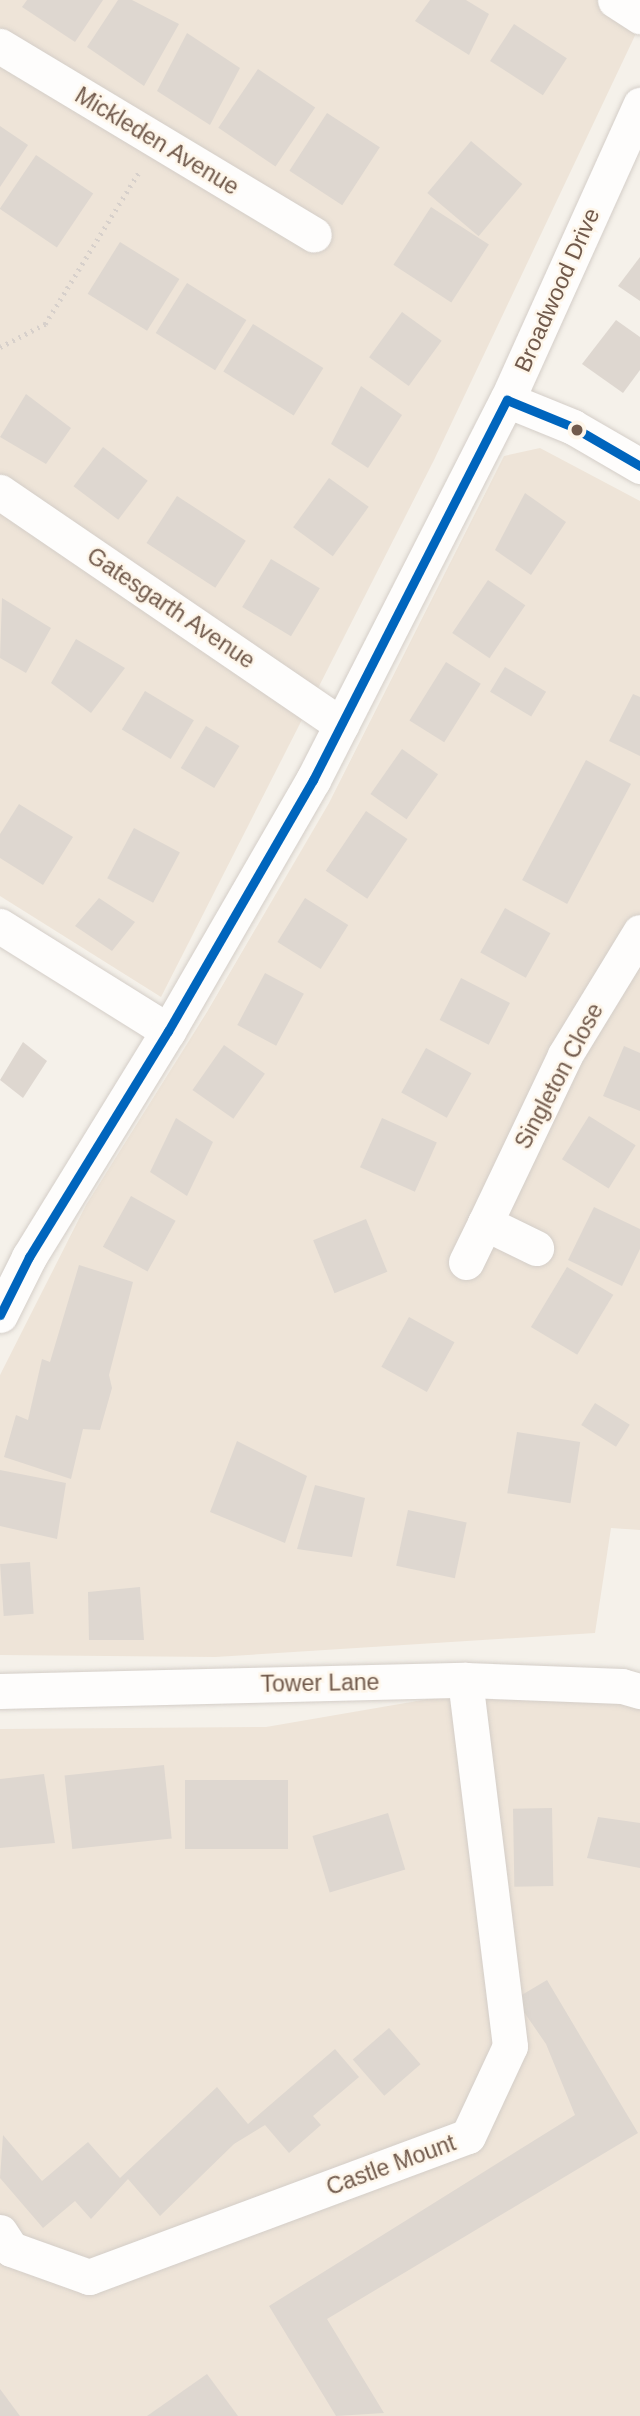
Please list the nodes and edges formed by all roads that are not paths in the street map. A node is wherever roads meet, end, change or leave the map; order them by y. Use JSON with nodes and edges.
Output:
{"nodes":[{"id":1,"x":615,"y":0,"type":"edge"},
{"id":2,"x":640,"y":16,"type":"edge"},
{"id":3,"x":0,"y":46,"type":"edge"},
{"id":4,"x":640,"y":105,"type":"edge"},
{"id":5,"x":314,"y":235,"type":"dead end"},
{"id":6,"x":507,"y":400,"type":"junction"},
{"id":7,"x":640,"y":466,"type":"edge"},
{"id":8,"x":0,"y":492,"type":"edge"},
{"id":9,"x":341,"y":724,"type":"junction"},
{"id":10,"x":0,"y":926,"type":"edge"},
{"id":11,"x":640,"y":932,"type":"edge"},
{"id":12,"x":168,"y":1031,"type":"junction"},
{"id":13,"x":485,"y":1223,"type":"junction"},
{"id":14,"x":536,"y":1248,"type":"dead end"},
{"id":15,"x":466,"y":1262,"type":"dead end"},
{"id":16,"x":0,"y":1315,"type":"edge"},
{"id":17,"x":465,"y":1680,"type":"junction"},
{"id":18,"x":0,"y":1691,"type":"edge"},
{"id":19,"x":640,"y":1691,"type":"edge"},
{"id":20,"x":0,"y":2232,"type":"edge"}],
"edges":[{"from":1,"to":2,"type":"street"},
{"from":3,"to":5,"type":"street","name":"Mickleden Avenue"},
{"from":4,"to":6,"type":"street","name":"Broadwood Drive"},
{"from":6,"to":7,"type":"street"},
{"from":6,"to":9,"type":"street","name":"Broadwood Drive"},
{"from":8,"to":9,"type":"street","name":"Gatesgarth Avenue"},
{"from":9,"to":12,"type":"street","name":"Broadwood Drive"},
{"from":10,"to":12,"type":"street"},
{"from":11,"to":13,"type":"street","name":"Singleton Close"},
{"from":12,"to":16,"type":"street","name":"Broadwood Drive"},
{"from":13,"to":14,"type":"street"},
{"from":13,"to":15,"type":"street","name":"Singleton Close"},
{"from":17,"to":18,"type":"street","name":"Tower Lane"},
{"from":17,"to":19,"type":"street","name":"Tower Lane"},
{"from":17,"to":20,"type":"street","name":"Castle Mount"}]}
